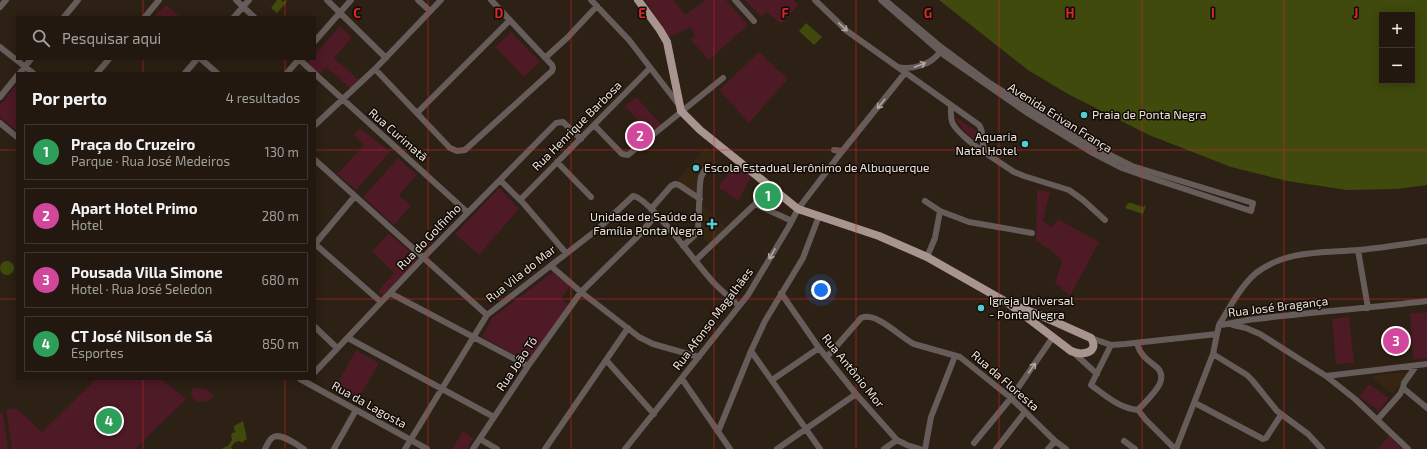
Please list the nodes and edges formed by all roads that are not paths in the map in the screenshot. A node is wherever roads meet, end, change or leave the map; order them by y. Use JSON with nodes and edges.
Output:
{"nodes":[{"id":1,"x":6,"y":0,"type":"edge"},
{"id":2,"x":78,"y":0,"type":"edge"},
{"id":3,"x":159,"y":0,"type":"edge"},
{"id":4,"x":236,"y":0,"type":"edge"},
{"id":5,"x":249,"y":0,"type":"edge"},
{"id":6,"x":327,"y":0,"type":"edge"},
{"id":7,"x":350,"y":0,"type":"edge"},
{"id":8,"x":418,"y":0,"type":"edge"},
{"id":9,"x":441,"y":0,"type":"edge"},
{"id":10,"x":491,"y":0,"type":"edge"},
{"id":11,"x":591,"y":0,"type":"edge"},
{"id":12,"x":638,"y":0,"type":"edge"},
{"id":13,"x":735,"y":0,"type":"edge"},
{"id":14,"x":815,"y":0,"type":"edge"},
{"id":15,"x":881,"y":0,"type":"edge"},
{"id":16,"x":885,"y":0,"type":"edge"},
{"id":17,"x":597,"y":6,"type":"junction"},
{"id":18,"x":243,"y":7,"type":"junction"},
{"id":19,"x":0,"y":8,"type":"edge"},
{"id":20,"x":430,"y":11,"type":"junction"},
{"id":21,"x":340,"y":12,"type":"junction"},
{"id":22,"x":65,"y":16,"type":"edge"},
{"id":23,"x":146,"y":16,"type":"edge"},
{"id":24,"x":235,"y":16,"type":"edge"},
{"id":25,"x":253,"y":16,"type":"edge"},
{"id":26,"x":510,"y":20,"type":"junction"},
{"id":27,"x":754,"y":21,"type":"dead end"},
{"id":28,"x":316,"y":40,"type":"edge"},
{"id":29,"x":0,"y":47,"type":"edge"},
{"id":30,"x":940,"y":52,"type":"junction"},
{"id":31,"x":386,"y":58,"type":"junction"},
{"id":32,"x":545,"y":58,"type":"junction"},
{"id":33,"x":16,"y":59,"type":"edge"},
{"id":34,"x":17,"y":60,"type":"edge"},
{"id":35,"x":30,"y":60,"type":"edge"},
{"id":36,"x":108,"y":60,"type":"edge"},
{"id":37,"x":196,"y":60,"type":"edge"},
{"id":38,"x":202,"y":60,"type":"edge"},
{"id":39,"x":298,"y":60,"type":"edge"},
{"id":40,"x":300,"y":60,"type":"edge"},
{"id":41,"x":25,"y":66,"type":"junction"},
{"id":42,"x":896,"y":66,"type":"junction"},
{"id":43,"x":650,"y":68,"type":"junction"},
{"id":44,"x":374,"y":69,"type":"junction"},
{"id":45,"x":21,"y":72,"type":"edge"},
{"id":46,"x":32,"y":72,"type":"edge"},
{"id":47,"x":98,"y":72,"type":"edge"},
{"id":48,"x":186,"y":72,"type":"edge"},
{"id":49,"x":216,"y":72,"type":"edge"},
{"id":50,"x":288,"y":72,"type":"edge"},
{"id":51,"x":312,"y":72,"type":"edge"},
{"id":52,"x":905,"y":73,"type":"junction"},
{"id":53,"x":316,"y":76,"type":"edge"},
{"id":54,"x":16,"y":77,"type":"edge"},
{"id":55,"x":723,"y":78,"type":"dead end"},
{"id":56,"x":0,"y":97,"type":"edge"},
{"id":57,"x":342,"y":100,"type":"junction"},
{"id":58,"x":951,"y":105,"type":"junction"},
{"id":59,"x":681,"y":109,"type":"junction"},
{"id":60,"x":417,"y":113,"type":"junction"},
{"id":61,"x":316,"y":124,"type":"edge"},
{"id":62,"x":594,"y":125,"type":"junction"},
{"id":63,"x":1,"y":126,"type":"edge"},
{"id":64,"x":16,"y":136,"type":"edge"},
{"id":65,"x":581,"y":139,"type":"junction"},
{"id":66,"x":834,"y":150,"type":"dead end"},
{"id":67,"x":842,"y":151,"type":"junction"},
{"id":68,"x":984,"y":152,"type":"junction"},
{"id":69,"x":316,"y":161,"type":"edge"},
{"id":70,"x":557,"y":162,"type":"junction"},
{"id":71,"x":706,"y":168,"type":"dead end"},
{"id":72,"x":500,"y":180,"type":"junction"},
{"id":73,"x":768,"y":184,"type":"junction"},
{"id":74,"x":356,"y":196,"type":"junction"},
{"id":75,"x":591,"y":198,"type":"dead end"},
{"id":76,"x":700,"y":199,"type":"junction"},
{"id":77,"x":520,"y":200,"type":"junction"},
{"id":78,"x":925,"y":202,"type":"dead end"},
{"id":79,"x":755,"y":204,"type":"junction"},
{"id":80,"x":651,"y":209,"type":"junction"},
{"id":81,"x":798,"y":209,"type":"junction"},
{"id":82,"x":940,"y":211,"type":"junction"},
{"id":83,"x":467,"y":212,"type":"junction"},
{"id":84,"x":656,"y":215,"type":"junction"},
{"id":85,"x":819,"y":216,"type":"junction"},
{"id":86,"x":1105,"y":220,"type":"dead end"},
{"id":87,"x":792,"y":221,"type":"junction"},
{"id":88,"x":1032,"y":233,"type":"dead end"},
{"id":89,"x":1427,"y":241,"type":"edge"},
{"id":90,"x":316,"y":243,"type":"edge"},
{"id":91,"x":316,"y":245,"type":"edge"},
{"id":92,"x":683,"y":246,"type":"junction"},
{"id":93,"x":1358,"y":250,"type":"junction"},
{"id":94,"x":566,"y":253,"type":"junction"},
{"id":95,"x":927,"y":257,"type":"junction"},
{"id":96,"x":423,"y":258,"type":"junction"},
{"id":97,"x":695,"y":261,"type":"junction"},
{"id":98,"x":551,"y":266,"type":"junction"},
{"id":99,"x":581,"y":292,"type":"junction"},
{"id":100,"x":390,"y":293,"type":"junction"},
{"id":101,"x":781,"y":293,"type":"junction"},
{"id":102,"x":1427,"y":301,"type":"edge"},
{"id":103,"x":381,"y":302,"type":"junction"},
{"id":104,"x":1008,"y":303,"type":"junction"},
{"id":105,"x":739,"y":306,"type":"junction"},
{"id":106,"x":1368,"y":308,"type":"junction"},
{"id":107,"x":487,"y":315,"type":"junction"},
{"id":108,"x":1232,"y":324,"type":"junction"},
{"id":109,"x":1220,"y":325,"type":"junction"},
{"id":110,"x":316,"y":328,"type":"edge"},
{"id":111,"x":628,"y":328,"type":"junction"},
{"id":112,"x":1217,"y":334,"type":"junction"},
{"id":113,"x":474,"y":336,"type":"junction"},
{"id":114,"x":1053,"y":337,"type":"junction"},
{"id":115,"x":348,"y":338,"type":"junction"},
{"id":116,"x":1091,"y":338,"type":"junction"},
{"id":117,"x":1137,"y":344,"type":"junction"},
{"id":118,"x":1111,"y":345,"type":"junction"},
{"id":119,"x":338,"y":348,"type":"junction"},
{"id":120,"x":819,"y":348,"type":"junction"},
{"id":121,"x":751,"y":351,"type":"junction"},
{"id":122,"x":1071,"y":351,"type":"junction"},
{"id":123,"x":1213,"y":354,"type":"junction"},
{"id":124,"x":955,"y":356,"type":"junction"},
{"id":125,"x":699,"y":357,"type":"junction"},
{"id":126,"x":827,"y":358,"type":"junction"},
{"id":127,"x":606,"y":360,"type":"junction"},
{"id":128,"x":1427,"y":364,"type":"edge"},
{"id":129,"x":528,"y":366,"type":"junction"},
{"id":130,"x":1416,"y":366,"type":"junction"},
{"id":131,"x":316,"y":371,"type":"edge"},
{"id":132,"x":1097,"y":374,"type":"junction"},
{"id":133,"x":1326,"y":376,"type":"junction"},
{"id":134,"x":682,"y":379,"type":"junction"},
{"id":135,"x":305,"y":380,"type":"edge"},
{"id":136,"x":772,"y":380,"type":"junction"},
{"id":137,"x":1403,"y":388,"type":"junction"},
{"id":138,"x":442,"y":389,"type":"junction"},
{"id":139,"x":856,"y":394,"type":"junction"},
{"id":140,"x":1010,"y":398,"type":"junction"},
{"id":141,"x":1195,"y":403,"type":"junction"},
{"id":142,"x":1427,"y":408,"type":"edge"},
{"id":143,"x":356,"y":410,"type":"junction"},
{"id":144,"x":1138,"y":410,"type":"junction"},
{"id":145,"x":1025,"y":412,"type":"junction"},
{"id":146,"x":654,"y":414,"type":"junction"},
{"id":147,"x":1281,"y":415,"type":"junction"},
{"id":148,"x":494,"y":417,"type":"junction"},
{"id":149,"x":1378,"y":419,"type":"junction"},
{"id":150,"x":806,"y":429,"type":"junction"},
{"id":151,"x":718,"y":432,"type":"junction"},
{"id":152,"x":480,"y":439,"type":"junction"},
{"id":153,"x":410,"y":440,"type":"junction"},
{"id":154,"x":897,"y":440,"type":"junction"},
{"id":155,"x":1055,"y":441,"type":"junction"},
{"id":156,"x":1124,"y":441,"type":"dead end"},
{"id":157,"x":974,"y":443,"type":"dead end"},
{"id":158,"x":265,"y":449,"type":"edge"},
{"id":159,"x":304,"y":449,"type":"edge"},
{"id":160,"x":334,"y":449,"type":"edge"},
{"id":161,"x":405,"y":449,"type":"edge"},
{"id":162,"x":427,"y":449,"type":"edge"},
{"id":163,"x":473,"y":449,"type":"edge"},
{"id":164,"x":497,"y":449,"type":"edge"},
{"id":165,"x":545,"y":449,"type":"edge"},
{"id":166,"x":625,"y":449,"type":"edge"},
{"id":167,"x":730,"y":449,"type":"edge"},
{"id":168,"x":777,"y":449,"type":"edge"},
{"id":169,"x":820,"y":449,"type":"edge"},
{"id":170,"x":884,"y":449,"type":"edge"},
{"id":171,"x":920,"y":449,"type":"edge"},
{"id":172,"x":925,"y":449,"type":"edge"},
{"id":173,"x":996,"y":449,"type":"edge"},
{"id":174,"x":1048,"y":449,"type":"edge"},
{"id":175,"x":1066,"y":449,"type":"edge"},
{"id":176,"x":1135,"y":449,"type":"edge"},
{"id":177,"x":1176,"y":449,"type":"edge"},
{"id":178,"x":1322,"y":449,"type":"edge"},
{"id":179,"x":1408,"y":449,"type":"edge"}],
"edges":[{"from":1,"to":19,"type":"street"},
{"from":2,"to":22,"type":"street"},
{"from":3,"to":23,"type":"street"},
{"from":4,"to":18,"type":"street"},
{"from":5,"to":18,"type":"street"},
{"from":6,"to":21,"type":"street"},
{"from":7,"to":21,"type":"street"},
{"from":8,"to":20,"type":"street"},
{"from":9,"to":20,"type":"street"},
{"from":10,"to":26,"type":"street"},
{"from":11,"to":17,"type":"street"},
{"from":12,"to":59,"type":"main road"},
{"from":13,"to":27,"type":"street"},
{"from":14,"to":42,"type":"street","one_way":true},
{"from":15,"to":30,"type":"street","name":"Avenida Erivan França"},
{"from":16,"to":30,"type":"street","name":"Avenida Erivan França"},
{"from":17,"to":32,"type":"street"},
{"from":17,"to":43,"type":"street"},
{"from":18,"to":24,"type":"street"},
{"from":18,"to":25,"type":"street"},
{"from":20,"to":31,"type":"street"},
{"from":21,"to":28,"type":"street"},
{"from":21,"to":31,"type":"street"},
{"from":26,"to":32,"type":"street"},
{"from":26,"to":60,"type":"street"},
{"from":29,"to":33,"type":"street"},
{"from":42,"to":30,"type":"street","one_way":true},
{"from":31,"to":44,"type":"street"},
{"from":32,"to":60,"type":"street"},
{"from":34,"to":41,"type":"street"},
{"from":35,"to":41,"type":"street"},
{"from":36,"to":47,"type":"street"},
{"from":37,"to":48,"type":"street"},
{"from":38,"to":49,"type":"street"},
{"from":39,"to":50,"type":"street"},
{"from":40,"to":51,"type":"street","name":"Rua Curimatã"},
{"from":41,"to":45,"type":"street"},
{"from":41,"to":46,"type":"street"},
{"from":42,"to":52,"type":"street"},
{"from":43,"to":59,"type":"street"},
{"from":43,"to":62,"type":"street","name":"Rua Henrique Barbosa"},
{"from":44,"to":57,"type":"street"},
{"from":44,"to":60,"type":"street"},
{"from":52,"to":58,"type":"street"},
{"from":52,"to":67,"type":"street","name":"Rua Afonso Magalhães","one_way":true},
{"from":53,"to":57,"type":"street","name":"Rua Curimatã"},
{"from":54,"to":56,"type":"street"},
{"from":55,"to":59,"type":"street"},
{"from":57,"to":61,"type":"street"},
{"from":57,"to":83,"type":"street","name":"Rua Curimatã"},
{"from":58,"to":68,"type":"street"},
{"from":58,"to":68,"type":"street"},
{"from":59,"to":62,"type":"street"},
{"from":59,"to":73,"type":"main road"},
{"from":62,"to":65,"type":"street","name":"Rua Henrique Barbosa"},
{"from":63,"to":64,"type":"street"},
{"from":65,"to":70,"type":"street","name":"Rua Henrique Barbosa"},
{"from":65,"to":72,"type":"street","name":"Rua do Golfinho"},
{"from":66,"to":67,"type":"street"},
{"from":67,"to":81,"type":"street","name":"Rua Afonso Magalhães"},
{"from":68,"to":86,"type":"street"},
{"from":69,"to":74,"type":"street"},
{"from":70,"to":75,"type":"street"},
{"from":70,"to":77,"type":"street","name":"Rua Henrique Barbosa"},
{"from":71,"to":76,"type":"street"},
{"from":72,"to":77,"type":"street"},
{"from":72,"to":83,"type":"street","name":"Rua do Golfinho"},
{"from":73,"to":79,"type":"street"},
{"from":73,"to":81,"type":"main road"},
{"from":74,"to":90,"type":"street"},
{"from":74,"to":96,"type":"street"},
{"from":76,"to":80,"type":"street"},
{"from":76,"to":92,"type":"street"},
{"from":77,"to":94,"type":"street"},
{"from":78,"to":82,"type":"street"},
{"from":79,"to":87,"type":"street"},
{"from":79,"to":97,"type":"street"},
{"from":80,"to":84,"type":"street"},
{"from":80,"to":94,"type":"street","name":"Rua Vila do Mar"},
{"from":81,"to":85,"type":"main road"},
{"from":81,"to":87,"type":"street","name":"Rua Afonso Magalhães"},
{"from":82,"to":88,"type":"street"},
{"from":82,"to":95,"type":"street"},
{"from":83,"to":96,"type":"street","name":"Rua do Golfinho"},
{"from":84,"to":92,"type":"street"},
{"from":84,"to":99,"type":"street","name":"Rua João Tó"},
{"from":85,"to":95,"type":"main road"},
{"from":85,"to":101,"type":"street"},
{"from":87,"to":105,"type":"street","name":"Rua Afonso Magalhães","one_way":true},
{"from":89,"to":93,"type":"street"},
{"from":91,"to":103,"type":"street"},
{"from":92,"to":97,"type":"street"},
{"from":93,"to":106,"type":"street"},
{"from":93,"to":109,"type":"street"},
{"from":94,"to":98,"type":"street","name":"Rua Vila do Mar"},
{"from":95,"to":104,"type":"main road"},
{"from":96,"to":100,"type":"street","name":"Rua do Golfinho"},
{"from":96,"to":107,"type":"street"},
{"from":97,"to":105,"type":"street"},
{"from":98,"to":99,"type":"street"},
{"from":98,"to":107,"type":"street","name":"Rua Vila do Mar"},
{"from":99,"to":111,"type":"street"},
{"from":99,"to":129,"type":"street","name":"Rua João Tó"},
{"from":100,"to":103,"type":"street","name":"Rua do Golfinho"},
{"from":100,"to":113,"type":"street"},
{"from":101,"to":120,"type":"street","name":"Rua Antônio Mor"},
{"from":101,"to":121,"type":"street"},
{"from":102,"to":106,"type":"street","name":"Rua José Bragança"},
{"from":103,"to":115,"type":"street","name":"Rua do Golfinho"},
{"from":104,"to":114,"type":"main road"},
{"from":104,"to":116,"type":"main road"},
{"from":105,"to":125,"type":"street","name":"Rua Afonso Magalhães"},
{"from":106,"to":108,"type":"street","name":"Rua José Bragança"},
{"from":107,"to":113,"type":"street","name":"Rua Vila do Mar"},
{"from":108,"to":109,"type":"street","name":"Rua José Bragança"},
{"from":108,"to":133,"type":"street"},
{"from":109,"to":112,"type":"street","name":"Rua José Bragança"},
{"from":110,"to":119,"type":"street"},
{"from":111,"to":125,"type":"street"},
{"from":111,"to":127,"type":"street"},
{"from":112,"to":117,"type":"street","name":"Rua José Bragança"},
{"from":112,"to":123,"type":"street"},
{"from":113,"to":129,"type":"street"},
{"from":113,"to":138,"type":"street","name":"Rua Vila do Mar"},
{"from":114,"to":122,"type":"main road"},
{"from":140,"to":114,"type":"street","one_way":true},
{"from":115,"to":119,"type":"street","name":"Rua do Golfinho"},
{"from":115,"to":138,"type":"street"},
{"from":116,"to":118,"type":"street","name":"Rua José Bragança"},
{"from":116,"to":122,"type":"main road"},
{"from":117,"to":118,"type":"street","name":"Rua José Bragança"},
{"from":117,"to":144,"type":"street"},
{"from":118,"to":132,"type":"street"},
{"from":119,"to":131,"type":"street","name":"Rua do Golfinho"},
{"from":120,"to":126,"type":"street","name":"Rua Antônio Mor"},
{"from":120,"to":136,"type":"street"},
{"from":121,"to":136,"type":"street"},
{"from":121,"to":151,"type":"street"},
{"from":122,"to":132,"type":"street"},
{"from":123,"to":141,"type":"street"},
{"from":123,"to":147,"type":"street"},
{"from":124,"to":126,"type":"street","name":"Rua da Floresta"},
{"from":124,"to":140,"type":"street","name":"Rua da Floresta"},
{"from":124,"to":172,"type":"street"},
{"from":125,"to":134,"type":"street","name":"Rua Afonso Magalhães"},
{"from":126,"to":139,"type":"street","name":"Rua Antônio Mor"},
{"from":127,"to":146,"type":"street"},
{"from":127,"to":165,"type":"street"},
{"from":128,"to":130,"type":"street"},
{"from":129,"to":148,"type":"street","name":"Rua João Tó"},
{"from":130,"to":133,"type":"street"},
{"from":130,"to":137,"type":"street"},
{"from":132,"to":144,"type":"street"},
{"from":133,"to":149,"type":"street"},
{"from":134,"to":146,"type":"street","name":"Rua Afonso Magalhães"},
{"from":134,"to":151,"type":"street"},
{"from":135,"to":143,"type":"street","name":"Rua da Lagosta"},
{"from":136,"to":150,"type":"street"},
{"from":137,"to":142,"type":"street"},
{"from":137,"to":149,"type":"street"},
{"from":138,"to":148,"type":"street"},
{"from":138,"to":153,"type":"street","name":"Rua Vila do Mar"},
{"from":139,"to":150,"type":"street"},
{"from":139,"to":154,"type":"street","name":"Rua Antônio Mor"},
{"from":140,"to":145,"type":"street","name":"Rua da Floresta"},
{"from":140,"to":157,"type":"street"},
{"from":141,"to":147,"type":"street"},
{"from":141,"to":177,"type":"street"},
{"from":143,"to":153,"type":"street","name":"Rua da Lagosta"},
{"from":143,"to":160,"type":"street"},
{"from":144,"to":177,"type":"street"},
{"from":145,"to":155,"type":"street","name":"Rua da Floresta"},
{"from":145,"to":173,"type":"street"},
{"from":146,"to":166,"type":"street","name":"Rua Afonso Magalhães"},
{"from":147,"to":178,"type":"street"},
{"from":148,"to":152,"type":"street","name":"Rua João Tó"},
{"from":149,"to":179,"type":"street"},
{"from":150,"to":168,"type":"street"},
{"from":150,"to":169,"type":"street"},
{"from":151,"to":167,"type":"street"},
{"from":152,"to":163,"type":"street","name":"Rua João Tó"},
{"from":152,"to":164,"type":"street"},
{"from":153,"to":161,"type":"street","name":"Rua Vila do Mar"},
{"from":153,"to":162,"type":"street","name":"Rua da Lagosta"},
{"from":154,"to":170,"type":"street"},
{"from":154,"to":171,"type":"street","name":"Rua Antônio Mor"},
{"from":155,"to":174,"type":"street"},
{"from":155,"to":175,"type":"street","name":"Rua da Floresta"},
{"from":156,"to":176,"type":"street"},
{"from":158,"to":159,"type":"street"}]}
